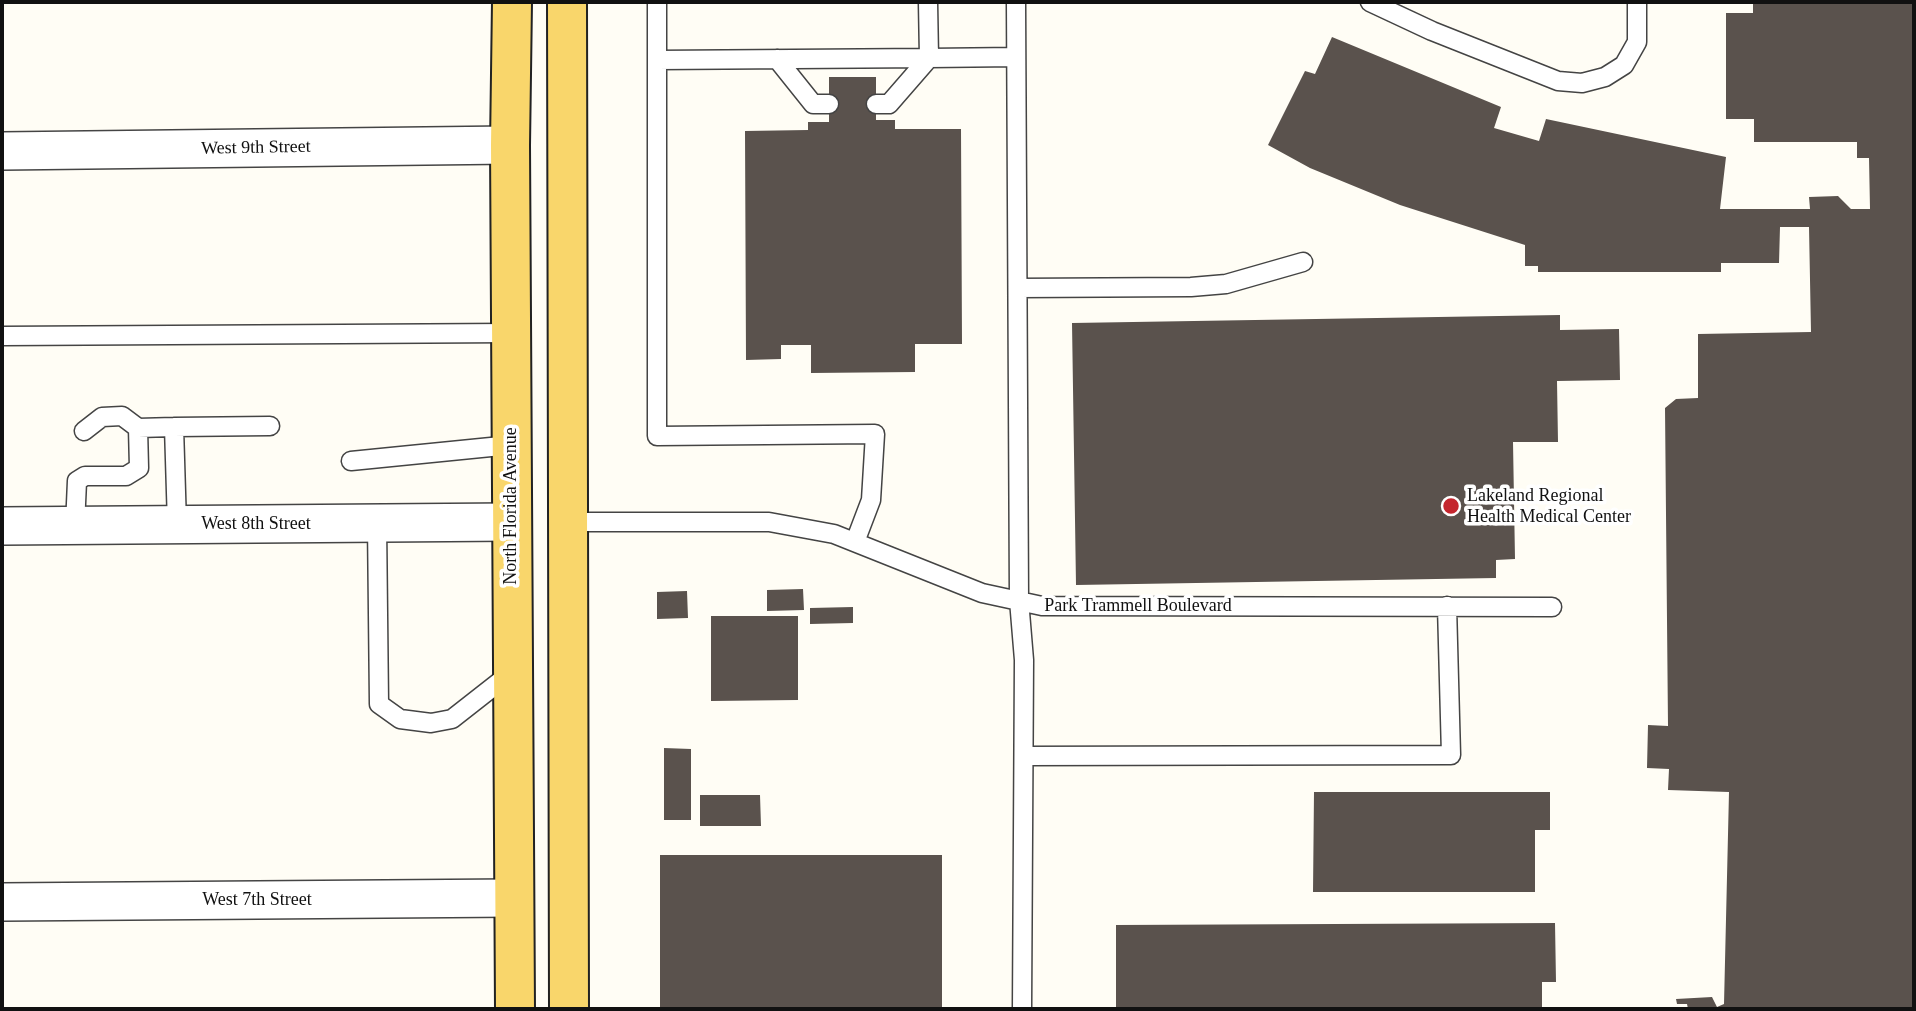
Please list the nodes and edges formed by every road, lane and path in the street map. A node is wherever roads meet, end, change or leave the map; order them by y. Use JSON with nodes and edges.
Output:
{"nodes":[{"id":1,"x":512,"y":2,"type":"edge"},
{"id":2,"x":567,"y":2,"type":"edge"},
{"id":3,"x":657,"y":2,"type":"edge"},
{"id":4,"x":928,"y":2,"type":"edge"},
{"id":5,"x":1016,"y":2,"type":"edge"},
{"id":6,"x":1370,"y":2,"type":"edge"},
{"id":7,"x":1637,"y":2,"type":"edge"},
{"id":8,"x":1016,"y":57,"type":"junction"},
{"id":9,"x":929,"y":58,"type":"junction"},
{"id":10,"x":777,"y":59,"type":"junction"},
{"id":11,"x":657,"y":60,"type":"junction"},
{"id":12,"x":829,"y":104,"type":"dead end"},
{"id":13,"x":876,"y":104,"type":"dead end"},
{"id":14,"x":510,"y":145,"type":"junction"},
{"id":15,"x":2,"y":151,"type":"edge"},
{"id":16,"x":1303,"y":262,"type":"dead end"},
{"id":17,"x":1018,"y":288,"type":"junction"},
{"id":18,"x":511,"y":333,"type":"junction"},
{"id":19,"x":2,"y":336,"type":"edge"},
{"id":20,"x":270,"y":425,"type":"dead end"},
{"id":21,"x":174,"y":427,"type":"junction"},
{"id":22,"x":138,"y":428,"type":"junction"},
{"id":23,"x":84,"y":431,"type":"dead end"},
{"id":24,"x":511,"y":445,"type":"junction"},
{"id":25,"x":351,"y":461,"type":"dead end"},
{"id":26,"x":511,"y":522,"type":"junction"},
{"id":27,"x":570,"y":522,"type":"junction"},
{"id":28,"x":377,"y":523,"type":"junction"},
{"id":29,"x":177,"y":525,"type":"junction"},
{"id":30,"x":2,"y":526,"type":"edge"},
{"id":31,"x":75,"y":526,"type":"junction"},
{"id":32,"x":855,"y":542,"type":"junction"},
{"id":33,"x":1019,"y":600,"type":"junction"},
{"id":34,"x":1447,"y":606,"type":"junction"},
{"id":35,"x":1552,"y":607,"type":"dead end"},
{"id":36,"x":512,"y":672,"type":"junction"},
{"id":37,"x":1024,"y":756,"type":"junction"},
{"id":38,"x":513,"y":898,"type":"junction"},
{"id":39,"x":2,"y":902,"type":"edge"},
{"id":40,"x":514,"y":1009,"type":"edge"},
{"id":41,"x":569,"y":1009,"type":"edge"},
{"id":42,"x":1022,"y":1009,"type":"edge"}],
"edges":[{"from":1,"to":14,"type":"main road","name":"North Florida Avenue"},
{"from":2,"to":27,"type":"main road"},
{"from":3,"to":11,"type":"lane"},
{"from":4,"to":9,"type":"lane"},
{"from":5,"to":8,"type":"lane"},
{"from":6,"to":7,"type":"lane"},
{"from":8,"to":9,"type":"lane"},
{"from":8,"to":17,"type":"lane"},
{"from":9,"to":10,"type":"lane"},
{"from":9,"to":13,"type":"lane"},
{"from":10,"to":11,"type":"lane"},
{"from":10,"to":12,"type":"lane"},
{"from":11,"to":32,"type":"lane"},
{"from":14,"to":15,"type":"street","name":"West 9th Street"},
{"from":14,"to":18,"type":"main road","name":"North Florida Avenue"},
{"from":16,"to":17,"type":"lane"},
{"from":17,"to":33,"type":"lane"},
{"from":18,"to":19,"type":"lane"},
{"from":18,"to":24,"type":"main road","name":"North Florida Avenue"},
{"from":20,"to":21,"type":"lane"},
{"from":21,"to":22,"type":"lane"},
{"from":21,"to":29,"type":"lane"},
{"from":22,"to":23,"type":"lane"},
{"from":22,"to":31,"type":"lane"},
{"from":24,"to":25,"type":"lane"},
{"from":24,"to":26,"type":"main road","name":"North Florida Avenue"},
{"from":26,"to":28,"type":"street","name":"West 8th Street"},
{"from":26,"to":36,"type":"main road","name":"North Florida Avenue"},
{"from":27,"to":32,"type":"lane","name":"Park Trammell Boulevard"},
{"from":27,"to":41,"type":"main road"},
{"from":28,"to":29,"type":"street","name":"West 8th Street"},
{"from":28,"to":36,"type":"lane"},
{"from":29,"to":31,"type":"street","name":"West 8th Street"},
{"from":30,"to":31,"type":"street","name":"West 8th Street"},
{"from":32,"to":33,"type":"lane","name":"Park Trammell Boulevard"},
{"from":33,"to":34,"type":"lane","name":"Park Trammell Boulevard"},
{"from":33,"to":37,"type":"lane"},
{"from":34,"to":35,"type":"lane","name":"Park Trammell Boulevard"},
{"from":34,"to":37,"type":"lane"},
{"from":36,"to":38,"type":"main road","name":"North Florida Avenue"},
{"from":37,"to":42,"type":"lane"},
{"from":38,"to":39,"type":"street","name":"West 7th Street"},
{"from":38,"to":40,"type":"main road","name":"North Florida Avenue"}]}
